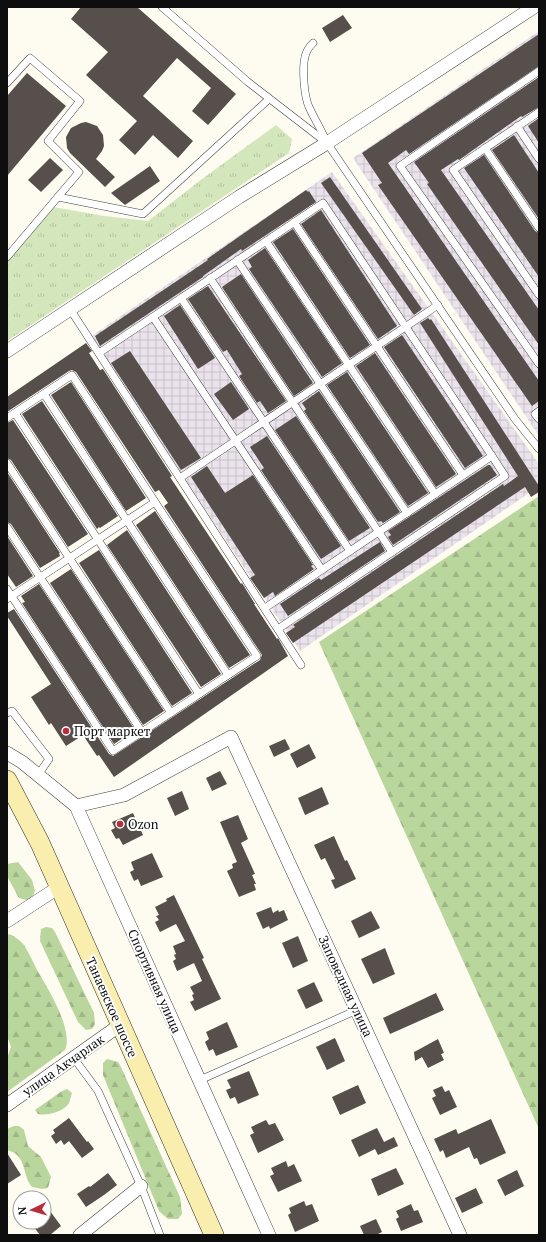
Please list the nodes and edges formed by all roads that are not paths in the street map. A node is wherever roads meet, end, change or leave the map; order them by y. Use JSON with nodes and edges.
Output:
{"nodes":[{"id":1,"x":162,"y":7,"type":"edge"},
{"id":2,"x":534,"y":7,"type":"edge"},
{"id":3,"x":313,"y":43,"type":"dead end"},
{"id":4,"x":539,"y":71,"type":"edge"},
{"id":5,"x":7,"y":83,"type":"edge"},
{"id":6,"x":269,"y":99,"type":"junction"},
{"id":7,"x":539,"y":112,"type":"edge"},
{"id":8,"x":518,"y":126,"type":"junction"},
{"id":9,"x":327,"y":143,"type":"junction"},
{"id":10,"x":485,"y":148,"type":"junction"},
{"id":11,"x":539,"y":158,"type":"edge"},
{"id":12,"x":58,"y":197,"type":"junction"},
{"id":13,"x":294,"y":222,"type":"junction"},
{"id":14,"x":539,"y":228,"type":"edge"},
{"id":15,"x":266,"y":241,"type":"junction"},
{"id":16,"x":9,"y":252,"type":"edge"},
{"id":17,"x":237,"y":260,"type":"junction"},
{"id":18,"x":210,"y":278,"type":"junction"},
{"id":19,"x":539,"y":294,"type":"edge"},
{"id":20,"x":181,"y":298,"type":"junction"},
{"id":21,"x":438,"y":306,"type":"junction"},
{"id":22,"x":70,"y":309,"type":"junction"},
{"id":23,"x":153,"y":317,"type":"junction"},
{"id":24,"x":406,"y":327,"type":"junction"},
{"id":25,"x":377,"y":346,"type":"junction"},
{"id":26,"x":7,"y":351,"type":"edge"},
{"id":27,"x":99,"y":353,"type":"junction"},
{"id":28,"x":539,"y":364,"type":"edge"},
{"id":29,"x":349,"y":365,"type":"junction"},
{"id":30,"x":320,"y":384,"type":"junction"},
{"id":31,"x":44,"y":394,"type":"junction"},
{"id":32,"x":293,"y":403,"type":"junction"},
{"id":33,"x":539,"y":411,"type":"edge"},
{"id":34,"x":15,"y":413,"type":"junction"},
{"id":35,"x":7,"y":418,"type":"edge"},
{"id":36,"x":539,"y":419,"type":"edge"},
{"id":37,"x":264,"y":422,"type":"junction"},
{"id":38,"x":236,"y":441,"type":"junction"},
{"id":39,"x":539,"y":449,"type":"edge"},
{"id":40,"x":492,"y":456,"type":"junction"},
{"id":41,"x":7,"y":463,"type":"edge"},
{"id":42,"x":463,"y":475,"type":"junction"},
{"id":43,"x":180,"y":478,"type":"junction"},
{"id":44,"x":436,"y":494,"type":"junction"},
{"id":45,"x":155,"y":502,"type":"junction"},
{"id":46,"x":406,"y":513,"type":"junction"},
{"id":47,"x":127,"y":520,"type":"junction"},
{"id":48,"x":7,"y":527,"type":"edge"},
{"id":49,"x":379,"y":532,"type":"junction"},
{"id":50,"x":98,"y":539,"type":"junction"},
{"id":51,"x":350,"y":551,"type":"junction"},
{"id":52,"x":392,"y":552,"type":"junction"},
{"id":53,"x":70,"y":558,"type":"junction"},
{"id":54,"x":322,"y":570,"type":"junction"},
{"id":55,"x":40,"y":577,"type":"junction"},
{"id":56,"x":7,"y":589,"type":"edge"},
{"id":57,"x":9,"y":598,"type":"edge"},
{"id":58,"x":265,"y":608,"type":"junction"},
{"id":59,"x":278,"y":628,"type":"junction"},
{"id":60,"x":301,"y":665,"type":"dead end"},
{"id":61,"x":228,"y":675,"type":"junction"},
{"id":62,"x":200,"y":694,"type":"junction"},
{"id":63,"x":171,"y":712,"type":"junction"},
{"id":64,"x":7,"y":713,"type":"edge"},
{"id":65,"x":142,"y":732,"type":"junction"},
{"id":66,"x":7,"y":753,"type":"edge"},
{"id":67,"x":38,"y":775,"type":"junction"},
{"id":68,"x":7,"y":780,"type":"edge"},
{"id":69,"x":76,"y":806,"type":"junction"},
{"id":70,"x":59,"y":887,"type":"junction"},
{"id":71,"x":7,"y":921,"type":"edge"},
{"id":72,"x":357,"y":1010,"type":"junction"},
{"id":73,"x":120,"y":1025,"type":"junction"},
{"id":74,"x":73,"y":1057,"type":"junction"},
{"id":75,"x":200,"y":1080,"type":"junction"},
{"id":76,"x":7,"y":1105,"type":"edge"},
{"id":77,"x":141,"y":1186,"type":"junction"},
{"id":78,"x":80,"y":1235,"type":"edge"},
{"id":79,"x":160,"y":1235,"type":"edge"},
{"id":80,"x":214,"y":1235,"type":"edge"},
{"id":81,"x":269,"y":1235,"type":"edge"},
{"id":82,"x":460,"y":1235,"type":"edge"}],
"edges":[{"from":1,"to":6,"type":"lane"},
{"from":2,"to":9,"type":"street"},
{"from":3,"to":9,"type":"lane"},
{"from":4,"to":28,"type":"lane"},
{"from":5,"to":12,"type":"lane"},
{"from":6,"to":9,"type":"lane"},
{"from":6,"to":12,"type":"lane"},
{"from":7,"to":8,"type":"lane"},
{"from":8,"to":10,"type":"lane"},
{"from":8,"to":11,"type":"lane"},
{"from":9,"to":21,"type":"lane"},
{"from":9,"to":22,"type":"street"},
{"from":10,"to":14,"type":"lane"},
{"from":10,"to":19,"type":"lane"},
{"from":12,"to":16,"type":"lane"},
{"from":13,"to":15,"type":"lane"},
{"from":13,"to":24,"type":"lane"},
{"from":13,"to":25,"type":"lane"},
{"from":15,"to":17,"type":"lane"},
{"from":15,"to":29,"type":"lane"},
{"from":17,"to":18,"type":"lane"},
{"from":17,"to":30,"type":"lane"},
{"from":18,"to":20,"type":"lane"},
{"from":18,"to":32,"type":"lane"},
{"from":20,"to":23,"type":"lane"},
{"from":20,"to":37,"type":"lane"},
{"from":21,"to":24,"type":"lane"},
{"from":21,"to":39,"type":"lane"},
{"from":22,"to":26,"type":"street"},
{"from":22,"to":27,"type":"lane"},
{"from":23,"to":27,"type":"lane"},
{"from":23,"to":38,"type":"lane"},
{"from":24,"to":25,"type":"lane"},
{"from":24,"to":40,"type":"lane"},
{"from":25,"to":29,"type":"lane"},
{"from":25,"to":42,"type":"lane"},
{"from":27,"to":43,"type":"lane"},
{"from":29,"to":30,"type":"lane"},
{"from":29,"to":44,"type":"lane"},
{"from":30,"to":32,"type":"lane"},
{"from":30,"to":46,"type":"lane"},
{"from":31,"to":34,"type":"lane"},
{"from":31,"to":45,"type":"lane"},
{"from":31,"to":47,"type":"lane"},
{"from":32,"to":37,"type":"lane"},
{"from":32,"to":49,"type":"lane"},
{"from":33,"to":36,"type":"lane"},
{"from":34,"to":35,"type":"lane"},
{"from":34,"to":50,"type":"lane"},
{"from":37,"to":38,"type":"lane"},
{"from":37,"to":51,"type":"lane"},
{"from":38,"to":43,"type":"lane"},
{"from":38,"to":54,"type":"lane"},
{"from":40,"to":42,"type":"lane"},
{"from":40,"to":52,"type":"lane"},
{"from":41,"to":53,"type":"lane"},
{"from":42,"to":44,"type":"lane"},
{"from":43,"to":58,"type":"lane"},
{"from":44,"to":46,"type":"lane"},
{"from":45,"to":47,"type":"lane"},
{"from":45,"to":61,"type":"lane"},
{"from":46,"to":49,"type":"lane"},
{"from":47,"to":50,"type":"lane"},
{"from":47,"to":61,"type":"lane"},
{"from":48,"to":55,"type":"lane"},
{"from":49,"to":51,"type":"lane"},
{"from":49,"to":52,"type":"lane"},
{"from":50,"to":53,"type":"lane"},
{"from":50,"to":62,"type":"lane"},
{"from":51,"to":54,"type":"lane"},
{"from":52,"to":59,"type":"lane"},
{"from":53,"to":55,"type":"lane"},
{"from":53,"to":63,"type":"lane"},
{"from":54,"to":58,"type":"lane"},
{"from":55,"to":57,"type":"lane"},
{"from":55,"to":65,"type":"lane"},
{"from":56,"to":57,"type":"lane"},
{"from":57,"to":65,"type":"lane"},
{"from":58,"to":59,"type":"lane"},
{"from":59,"to":60,"type":"lane"},
{"from":61,"to":62,"type":"lane"},
{"from":62,"to":63,"type":"lane"},
{"from":63,"to":65,"type":"lane"},
{"from":64,"to":67,"type":"lane"},
{"from":66,"to":67,"type":"street","name":"Спортивная улица"},
{"from":67,"to":69,"type":"street","name":"Спортивная улица"},
{"from":68,"to":70,"type":"street","name":"Танаевское шоссе"},
{"from":69,"to":72,"type":"street","name":"Заповедная улица"},
{"from":69,"to":75,"type":"street","name":"Спортивная улица"},
{"from":70,"to":71,"type":"street"},
{"from":70,"to":73,"type":"street","name":"Танаевское шоссе"},
{"from":72,"to":75,"type":"lane"},
{"from":72,"to":82,"type":"street","name":"Заповедная улица"},
{"from":73,"to":74,"type":"street","name":"улица Акчарлак"},
{"from":73,"to":80,"type":"street","name":"Танаевское шоссе"},
{"from":74,"to":76,"type":"street","name":"улица Акчарлак"},
{"from":74,"to":77,"type":"lane"},
{"from":75,"to":81,"type":"street","name":"Спортивная улица"},
{"from":77,"to":78,"type":"street"},
{"from":77,"to":79,"type":"lane"}]}
